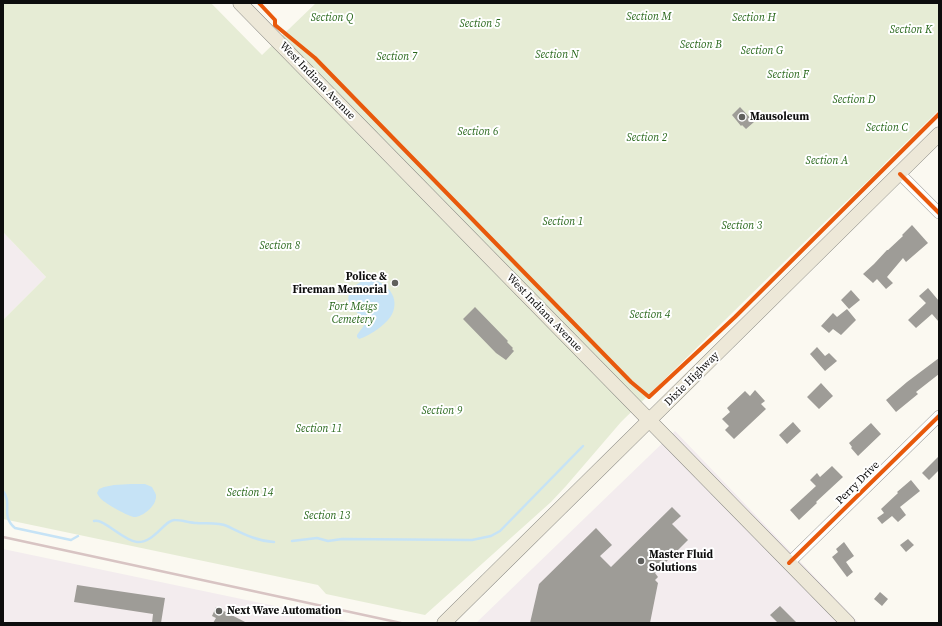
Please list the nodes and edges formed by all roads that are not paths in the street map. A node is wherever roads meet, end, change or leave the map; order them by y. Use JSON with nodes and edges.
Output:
{"nodes":[{"id":1,"x":240,"y":3,"type":"edge"},
{"id":2,"x":939,"y":134,"type":"edge"},
{"id":3,"x":900,"y":174,"type":"junction"},
{"id":4,"x":939,"y":213,"type":"edge"},
{"id":5,"x":939,"y":416,"type":"edge"},
{"id":6,"x":650,"y":420,"type":"junction"},
{"id":7,"x":789,"y":563,"type":"junction"},
{"id":8,"x":444,"y":623,"type":"edge"},
{"id":9,"x":848,"y":623,"type":"edge"}],
"edges":[{"from":1,"to":6,"type":"main road","name":"West Indiana Avenue"},
{"from":2,"to":3,"type":"main road","name":"Dixie Highway"},
{"from":3,"to":4,"type":"street"},
{"from":3,"to":6,"type":"main road","name":"Dixie Highway"},
{"from":5,"to":7,"type":"street","name":"Perry Drive"},
{"from":6,"to":7,"type":"main road","name":"West Indiana Avenue"},
{"from":6,"to":8,"type":"main road","name":"Dixie Highway"},
{"from":7,"to":9,"type":"main road","name":"West Indiana Avenue"}]}
